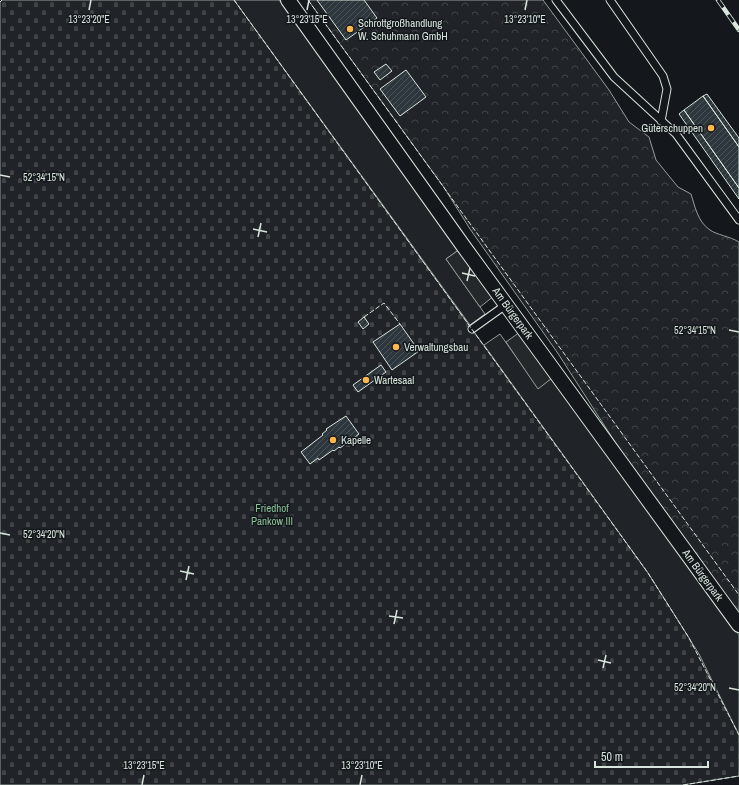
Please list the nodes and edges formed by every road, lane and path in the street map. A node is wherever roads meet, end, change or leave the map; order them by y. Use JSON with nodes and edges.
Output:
{"nodes":[{"id":1,"x":288,"y":0,"type":"edge"},
{"id":2,"x":556,"y":0,"type":"edge"},
{"id":3,"x":610,"y":0,"type":"edge"},
{"id":4,"x":662,"y":121,"type":"junction"},
{"id":5,"x":739,"y":220,"type":"edge"},
{"id":6,"x":507,"y":304,"type":"junction"},
{"id":7,"x":472,"y":329,"type":"dead end"},
{"id":8,"x":739,"y":625,"type":"edge"}],
"edges":[{"from":1,"to":6,"type":"street","name":"Am Bürgerpark"},
{"from":2,"to":4,"type":"lane"},
{"from":3,"to":4,"type":"lane"},
{"from":4,"to":5,"type":"lane"},
{"from":6,"to":7,"type":"lane"},
{"from":6,"to":8,"type":"street","name":"Am Bürgerpark"}]}
